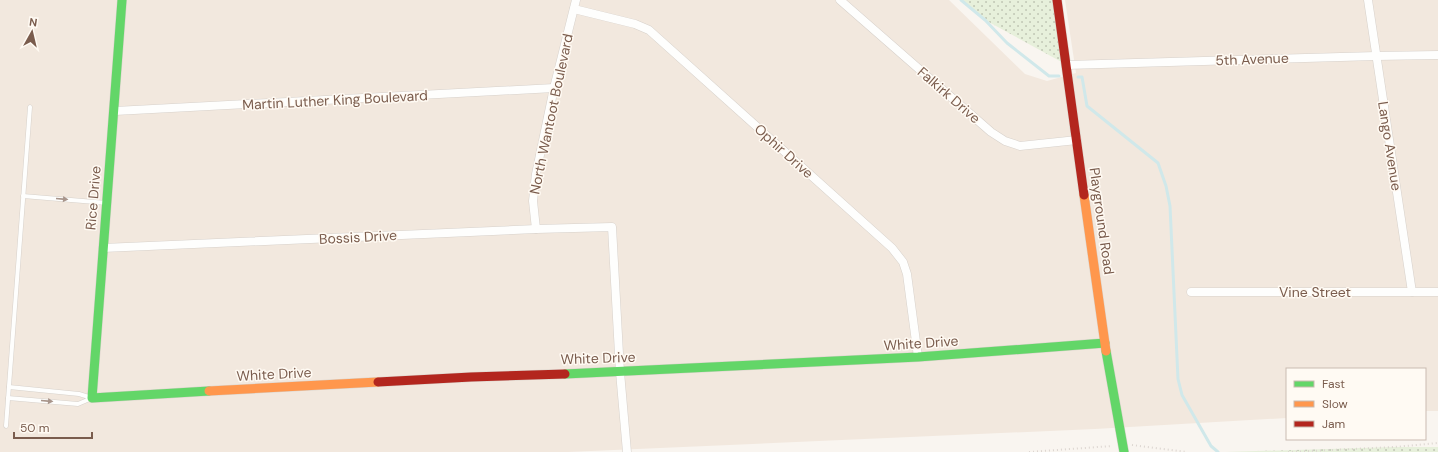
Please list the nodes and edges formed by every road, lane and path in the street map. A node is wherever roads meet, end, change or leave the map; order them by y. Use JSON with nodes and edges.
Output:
{"nodes":[{"id":1,"x":122,"y":0,"type":"edge"},
{"id":2,"x":576,"y":0,"type":"edge"},
{"id":3,"x":840,"y":0,"type":"edge"},
{"id":4,"x":1057,"y":0,"type":"edge"},
{"id":5,"x":1368,"y":0,"type":"edge"},
{"id":6,"x":574,"y":9,"type":"junction"},
{"id":7,"x":1438,"y":55,"type":"edge"},
{"id":8,"x":1376,"y":56,"type":"junction"},
{"id":9,"x":1067,"y":65,"type":"junction"},
{"id":10,"x":554,"y":88,"type":"junction"},
{"id":11,"x":30,"y":107,"type":"dead end"},
{"id":12,"x":115,"y":111,"type":"junction"},
{"id":13,"x":1077,"y":140,"type":"junction"},
{"id":14,"x":23,"y":196,"type":"junction"},
{"id":15,"x":107,"y":203,"type":"junction"},
{"id":16,"x":536,"y":229,"type":"junction"},
{"id":17,"x":103,"y":248,"type":"junction"},
{"id":18,"x":1191,"y":292,"type":"dead end"},
{"id":19,"x":1412,"y":292,"type":"junction"},
{"id":20,"x":1438,"y":292,"type":"edge"},
{"id":21,"x":1105,"y":343,"type":"junction"},
{"id":22,"x":918,"y":357,"type":"junction"},
{"id":23,"x":620,"y":372,"type":"junction"},
{"id":24,"x":9,"y":387,"type":"junction"},
{"id":25,"x":8,"y":398,"type":"junction"},
{"id":26,"x":92,"y":398,"type":"junction"},
{"id":27,"x":6,"y":426,"type":"dead end"},
{"id":28,"x":1438,"y":443,"type":"edge"},
{"id":29,"x":1123,"y":449,"type":"edge"},
{"id":30,"x":626,"y":452,"type":"edge"},
{"id":31,"x":1029,"y":452,"type":"edge"},
{"id":32,"x":1187,"y":452,"type":"edge"},
{"id":33,"x":1288,"y":452,"type":"edge"}],
"edges":[{"from":1,"to":12,"type":"street","name":"Rice Drive"},
{"from":2,"to":6,"type":"street","name":"North Wantoot Boulevard"},
{"from":3,"to":13,"type":"street","name":"Falkirk Drive"},
{"from":4,"to":9,"type":"street","name":"Playground Road"},
{"from":5,"to":8,"type":"street","name":"Lango Avenue"},
{"from":6,"to":10,"type":"street","name":"North Wantoot Boulevard"},
{"from":6,"to":22,"type":"street","name":"Ophir Drive"},
{"from":7,"to":8,"type":"street","name":"5th Avenue"},
{"from":8,"to":9,"type":"street","name":"5th Avenue"},
{"from":8,"to":19,"type":"street","name":"Lango Avenue"},
{"from":9,"to":13,"type":"street","name":"Playground Road"},
{"from":10,"to":12,"type":"street","name":"Martin Luther King Boulevard"},
{"from":10,"to":16,"type":"street","name":"North Wantoot Boulevard"},
{"from":11,"to":14,"type":"lane"},
{"from":12,"to":15,"type":"street","name":"Rice Drive"},
{"from":13,"to":21,"type":"street","name":"Playground Road"},
{"from":14,"to":15,"type":"lane","one_way":true},
{"from":14,"to":24,"type":"lane"},
{"from":15,"to":17,"type":"street","name":"Rice Drive"},
{"from":16,"to":17,"type":"street","name":"Bossis Drive"},
{"from":16,"to":23,"type":"street","name":"Bossis Drive"},
{"from":17,"to":26,"type":"street","name":"Rice Drive"},
{"from":18,"to":19,"type":"street","name":"Vine Street"},
{"from":19,"to":20,"type":"street","name":"Vine Street"},
{"from":21,"to":22,"type":"street","name":"White Drive"},
{"from":21,"to":29,"type":"street","name":"Playground Road"},
{"from":22,"to":23,"type":"street","name":"White Drive"},
{"from":23,"to":26,"type":"street","name":"White Drive"},
{"from":23,"to":30,"type":"street"},
{"from":24,"to":25,"type":"lane"},
{"from":24,"to":26,"type":"lane"},
{"from":25,"to":26,"type":"lane","one_way":true},
{"from":25,"to":27,"type":"lane"},
{"from":28,"to":33,"type":"path"},
{"from":29,"to":31,"type":"path"},
{"from":29,"to":32,"type":"path"}]}
